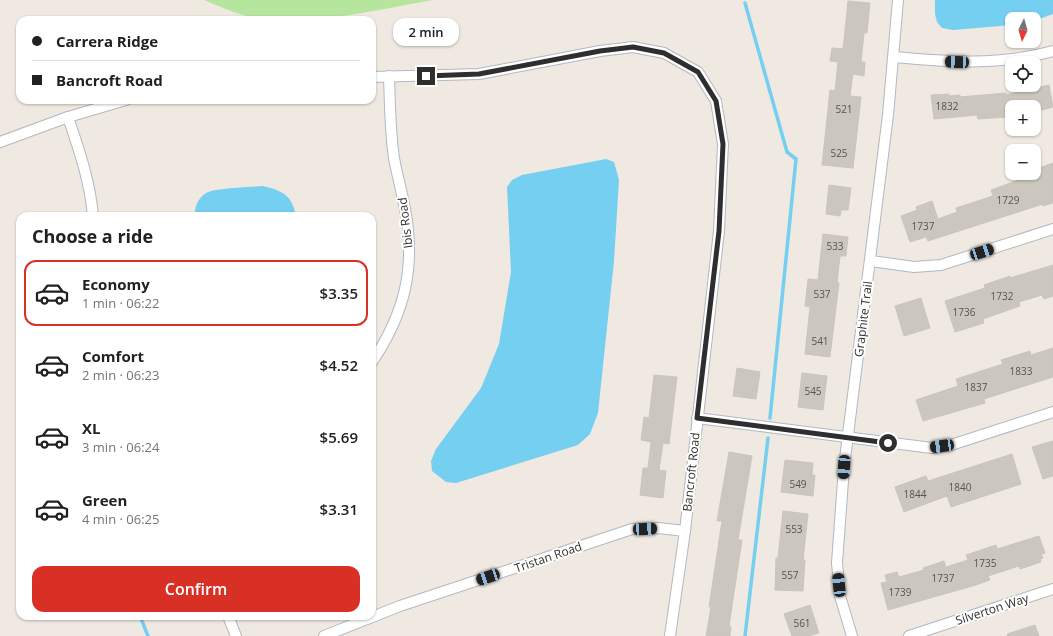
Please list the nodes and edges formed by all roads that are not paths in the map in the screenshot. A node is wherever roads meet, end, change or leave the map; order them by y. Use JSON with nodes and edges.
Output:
{"nodes":[{"id":1,"x":898,"y":0,"type":"edge"},
{"id":2,"x":1053,"y":51,"type":"edge"},
{"id":3,"x":894,"y":57,"type":"junction"},
{"id":4,"x":376,"y":76,"type":"edge"},
{"id":5,"x":389,"y":76,"type":"junction"},
{"id":6,"x":112,"y":104,"type":"edge"},
{"id":7,"x":68,"y":116,"type":"junction"},
{"id":8,"x":0,"y":142,"type":"edge"},
{"id":9,"x":93,"y":212,"type":"edge"},
{"id":10,"x":1053,"y":229,"type":"edge"},
{"id":11,"x":871,"y":261,"type":"junction"},
{"id":12,"x":376,"y":355,"type":"edge"},
{"id":13,"x":1053,"y":412,"type":"edge"},
{"id":14,"x":697,"y":418,"type":"junction"},
{"id":15,"x":848,"y":439,"type":"junction"},
{"id":16,"x":685,"y":531,"type":"junction"},
{"id":17,"x":1053,"y":589,"type":"edge"},
{"id":18,"x":376,"y":615,"type":"edge"},
{"id":19,"x":230,"y":620,"type":"edge"},
{"id":20,"x":365,"y":620,"type":"edge"},
{"id":21,"x":236,"y":636,"type":"edge"},
{"id":22,"x":324,"y":636,"type":"edge"},
{"id":23,"x":670,"y":636,"type":"edge"},
{"id":24,"x":852,"y":636,"type":"edge"},
{"id":25,"x":909,"y":636,"type":"edge"}],
"edges":[{"from":1,"to":3,"type":"street","name":"Graphite Trail"},
{"from":2,"to":3,"type":"street"},
{"from":3,"to":11,"type":"street","name":"Graphite Trail"},
{"from":4,"to":5,"type":"street","name":"Bancroft Road"},
{"from":5,"to":12,"type":"street","name":"Ibis Road"},
{"from":5,"to":14,"type":"street","name":"Bancroft Road"},
{"from":6,"to":7,"type":"street"},
{"from":7,"to":8,"type":"street"},
{"from":7,"to":9,"type":"street"},
{"from":10,"to":11,"type":"street"},
{"from":11,"to":15,"type":"street","name":"Graphite Trail"},
{"from":13,"to":15,"type":"street"},
{"from":14,"to":15,"type":"street"},
{"from":14,"to":16,"type":"street","name":"Bancroft Road"},
{"from":15,"to":24,"type":"street","name":"Graphite Trail"},
{"from":16,"to":18,"type":"street","name":"Tristan Road"},
{"from":16,"to":23,"type":"street","name":"Bancroft Road"},
{"from":17,"to":25,"type":"street","name":"Silverton Way"},
{"from":19,"to":21,"type":"street"},
{"from":20,"to":22,"type":"street","name":"Tristan Road"}]}
